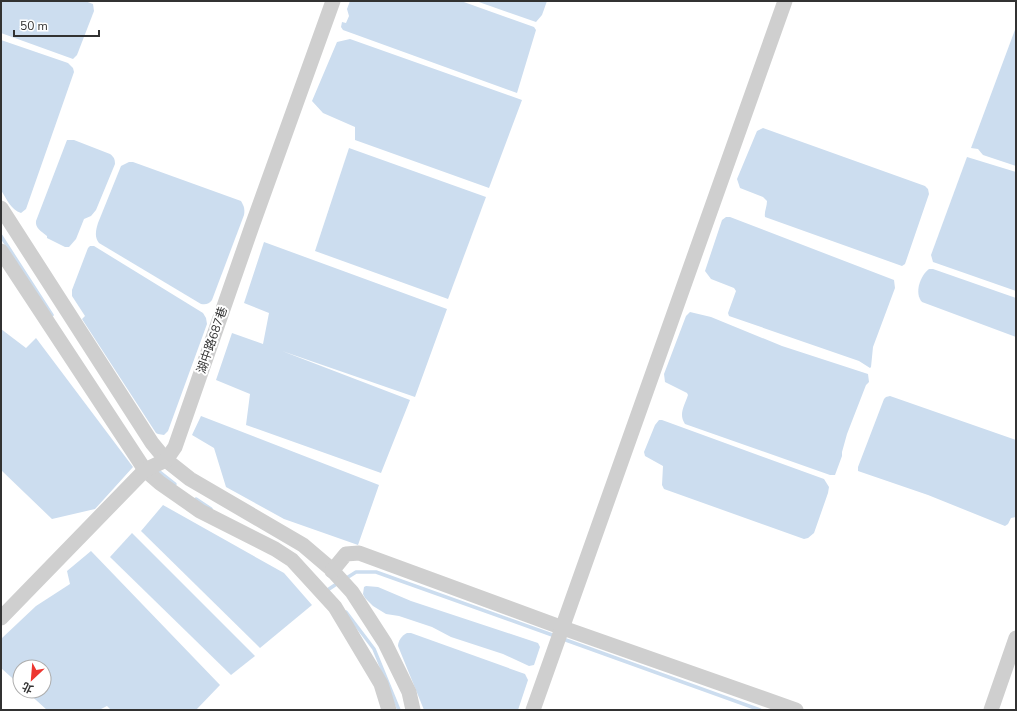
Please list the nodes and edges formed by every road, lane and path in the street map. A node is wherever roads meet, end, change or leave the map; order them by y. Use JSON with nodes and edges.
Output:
{"nodes":[{"id":1,"x":333,"y":1,"type":"edge"},
{"id":2,"x":785,"y":1,"type":"edge"},
{"id":3,"x":1,"y":208,"type":"edge"},
{"id":4,"x":1,"y":251,"type":"edge"},
{"id":5,"x":166,"y":460,"type":"junction"},
{"id":6,"x":145,"y":470,"type":"junction"},
{"id":7,"x":332,"y":570,"type":"junction"},
{"id":8,"x":1,"y":618,"type":"edge"},
{"id":9,"x":563,"y":628,"type":"junction"},
{"id":10,"x":1016,"y":638,"type":"edge"},
{"id":11,"x":389,"y":710,"type":"edge"},
{"id":12,"x":413,"y":710,"type":"edge"},
{"id":13,"x":534,"y":710,"type":"edge"},
{"id":14,"x":796,"y":710,"type":"edge"},
{"id":15,"x":991,"y":710,"type":"edge"}],
"edges":[{"from":1,"to":5,"type":"street","name":"湖中路687巷"},
{"from":2,"to":9,"type":"street"},
{"from":3,"to":5,"type":"street"},
{"from":4,"to":6,"type":"street"},
{"from":5,"to":6,"type":"street"},
{"from":5,"to":7,"type":"street"},
{"from":6,"to":8,"type":"street"},
{"from":6,"to":11,"type":"street"},
{"from":7,"to":9,"type":"street"},
{"from":7,"to":12,"type":"street"},
{"from":9,"to":13,"type":"street"},
{"from":9,"to":14,"type":"street"},
{"from":10,"to":15,"type":"street"}]}
